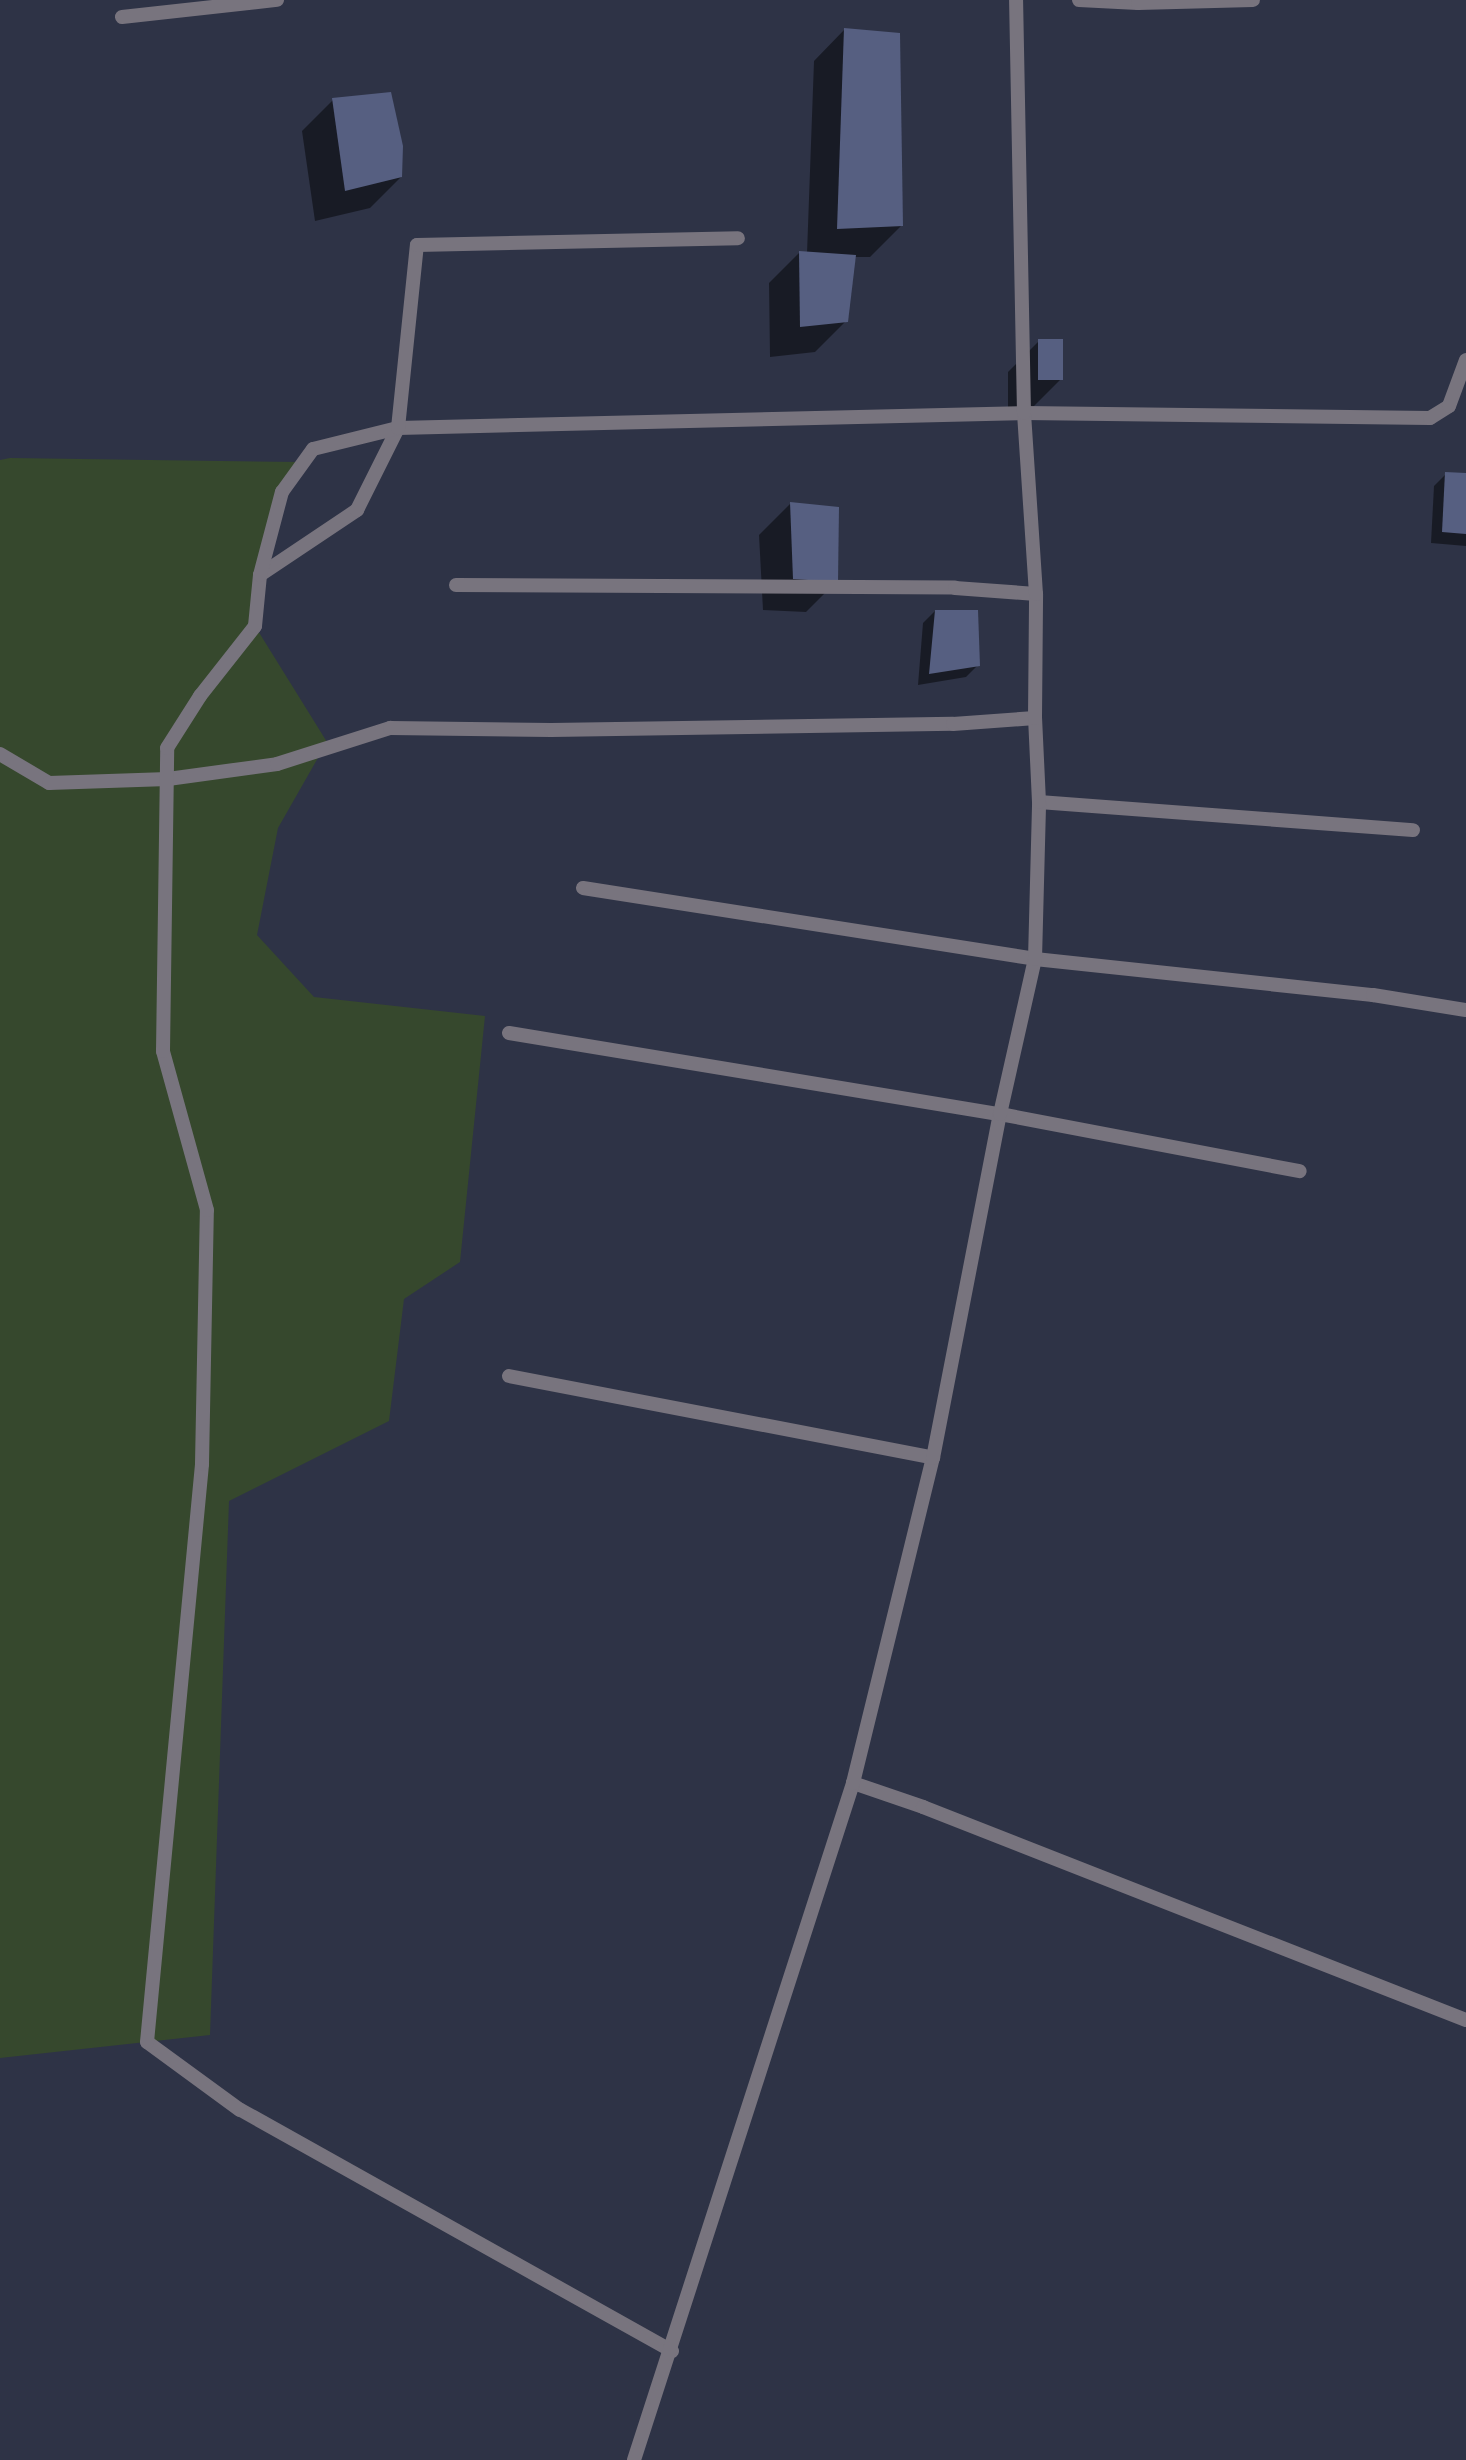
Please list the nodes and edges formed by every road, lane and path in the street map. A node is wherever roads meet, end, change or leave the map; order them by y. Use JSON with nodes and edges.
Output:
{"nodes":[{"id":1,"x":277,"y":0,"type":"edge"},
{"id":2,"x":1016,"y":0,"type":"edge"},
{"id":3,"x":1079,"y":0,"type":"edge"},
{"id":4,"x":1253,"y":0,"type":"edge"},
{"id":5,"x":122,"y":17,"type":"dead end"},
{"id":6,"x":738,"y":238,"type":"dead end"},
{"id":7,"x":1466,"y":360,"type":"edge"},
{"id":8,"x":1024,"y":413,"type":"junction"},
{"id":9,"x":398,"y":428,"type":"junction"},
{"id":10,"x":260,"y":575,"type":"junction"},
{"id":11,"x":456,"y":585,"type":"dead end"},
{"id":12,"x":1036,"y":594,"type":"junction"},
{"id":13,"x":1035,"y":718,"type":"junction"},
{"id":14,"x":0,"y":754,"type":"edge"},
{"id":15,"x":168,"y":779,"type":"junction"},
{"id":16,"x":1039,"y":802,"type":"junction"},
{"id":17,"x":1413,"y":830,"type":"dead end"},
{"id":18,"x":583,"y":888,"type":"dead end"},
{"id":19,"x":1035,"y":959,"type":"junction"},
{"id":20,"x":1466,"y":1010,"type":"edge"},
{"id":21,"x":509,"y":1033,"type":"dead end"},
{"id":22,"x":1000,"y":1114,"type":"junction"},
{"id":23,"x":1300,"y":1171,"type":"dead end"},
{"id":24,"x":509,"y":1376,"type":"dead end"},
{"id":25,"x":933,"y":1458,"type":"junction"},
{"id":26,"x":853,"y":1783,"type":"junction"},
{"id":27,"x":1466,"y":2020,"type":"edge"},
{"id":28,"x":672,"y":2351,"type":"junction"},
{"id":29,"x":634,"y":2460,"type":"edge"}],
"edges":[{"from":1,"to":5,"type":"street"},
{"from":2,"to":8,"type":"street"},
{"from":3,"to":4,"type":"street"},
{"from":6,"to":9,"type":"street"},
{"from":7,"to":8,"type":"street"},
{"from":8,"to":9,"type":"street"},
{"from":8,"to":12,"type":"street"},
{"from":9,"to":10,"type":"street"},
{"from":9,"to":10,"type":"street"},
{"from":10,"to":15,"type":"street"},
{"from":11,"to":12,"type":"street"},
{"from":12,"to":13,"type":"street"},
{"from":13,"to":15,"type":"street"},
{"from":13,"to":16,"type":"street"},
{"from":14,"to":15,"type":"street"},
{"from":15,"to":28,"type":"street"},
{"from":16,"to":17,"type":"street"},
{"from":16,"to":19,"type":"street"},
{"from":18,"to":19,"type":"street"},
{"from":19,"to":20,"type":"street"},
{"from":19,"to":22,"type":"street"},
{"from":21,"to":22,"type":"street"},
{"from":22,"to":23,"type":"street"},
{"from":22,"to":25,"type":"street"},
{"from":24,"to":25,"type":"street"},
{"from":25,"to":26,"type":"street"},
{"from":26,"to":27,"type":"street"},
{"from":26,"to":28,"type":"street"},
{"from":28,"to":29,"type":"street"}]}
